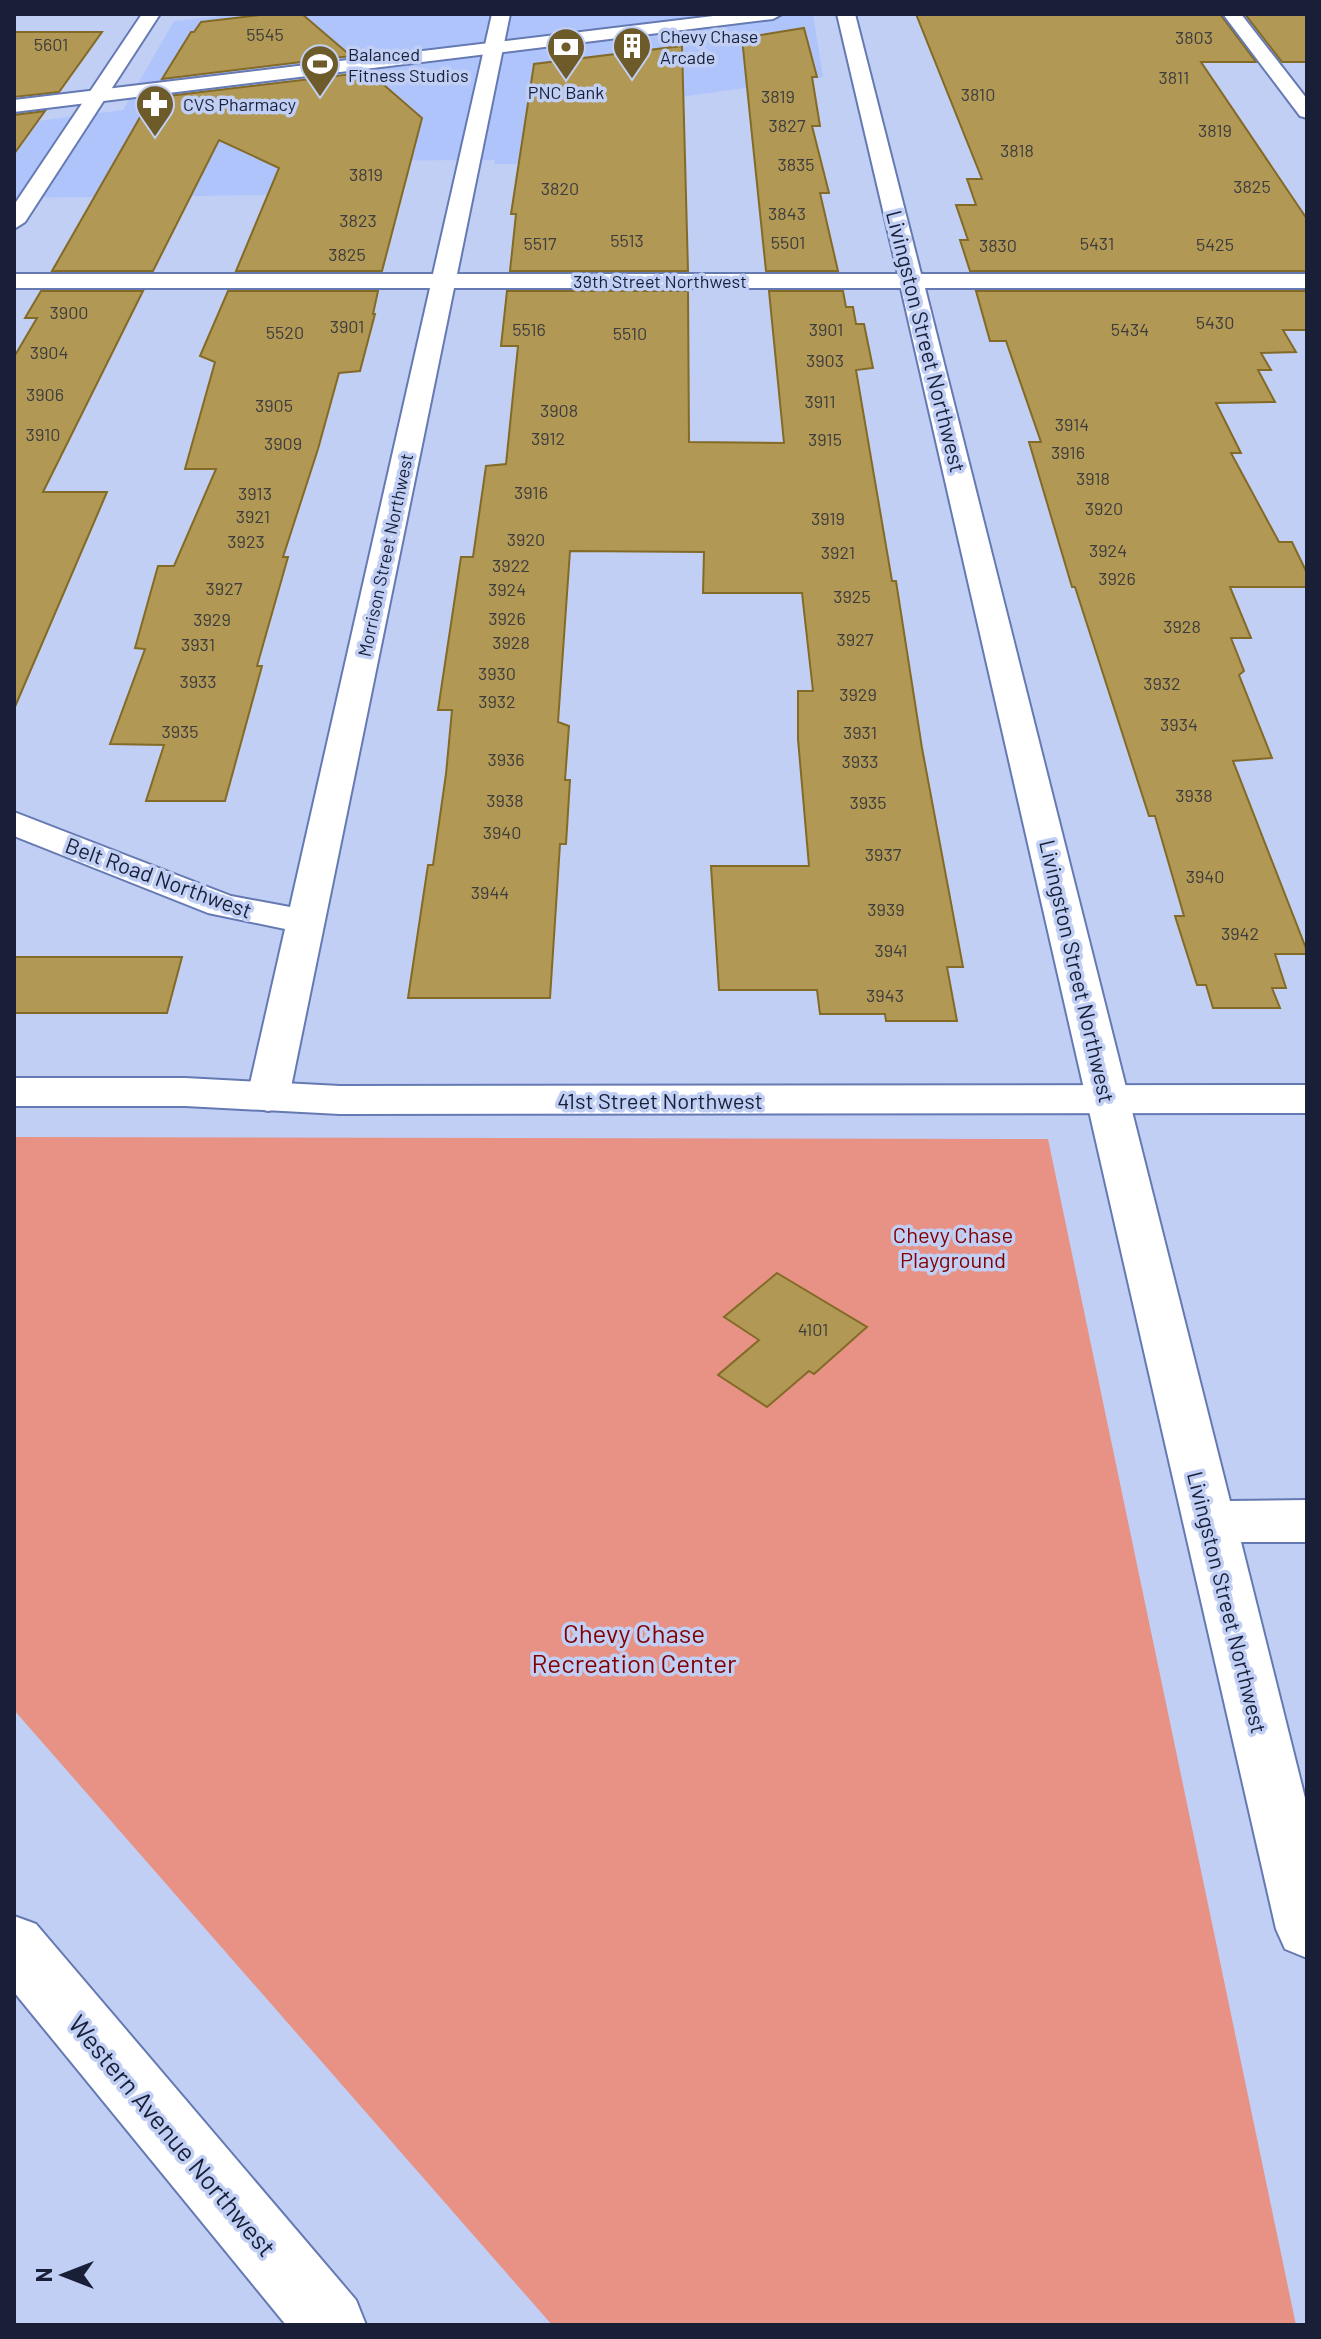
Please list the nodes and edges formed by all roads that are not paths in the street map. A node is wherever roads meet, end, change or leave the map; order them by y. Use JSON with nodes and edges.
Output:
{"nodes":[{"id":1,"x":151,"y":14,"type":"edge"},
{"id":2,"x":501,"y":14,"type":"edge"},
{"id":3,"x":773,"y":14,"type":"edge"},
{"id":4,"x":846,"y":14,"type":"edge"},
{"id":5,"x":1232,"y":14,"type":"edge"},
{"id":6,"x":494,"y":48,"type":"junction"},
{"id":7,"x":97,"y":96,"type":"junction"},
{"id":8,"x":14,"y":106,"type":"edge"},
{"id":9,"x":1307,"y":112,"type":"edge"},
{"id":10,"x":14,"y":222,"type":"edge"},
{"id":11,"x":14,"y":281,"type":"edge"},
{"id":12,"x":444,"y":281,"type":"junction"},
{"id":13,"x":913,"y":281,"type":"junction"},
{"id":14,"x":1307,"y":281,"type":"edge"},
{"id":15,"x":14,"y":823,"type":"edge"},
{"id":16,"x":306,"y":922,"type":"junction"},
{"id":17,"x":14,"y":1092,"type":"edge"},
{"id":18,"x":268,"y":1097,"type":"junction"},
{"id":19,"x":1108,"y":1099,"type":"junction"},
{"id":20,"x":1307,"y":1099,"type":"edge"},
{"id":21,"x":1307,"y":1521,"type":"edge"},
{"id":22,"x":1209,"y":1522,"type":"junction"},
{"id":23,"x":1307,"y":1929,"type":"edge"},
{"id":24,"x":14,"y":1945,"type":"edge"},
{"id":25,"x":331,"y":2325,"type":"edge"}],
"edges":[{"from":1,"to":7,"type":"street"},
{"from":2,"to":6,"type":"street","name":"Morrison Street Northwest"},
{"from":3,"to":6,"type":"street"},
{"from":4,"to":13,"type":"street","name":"Livingston Street Northwest"},
{"from":5,"to":9,"type":"street"},
{"from":6,"to":7,"type":"street"},
{"from":6,"to":12,"type":"street","name":"Morrison Street Northwest"},
{"from":7,"to":8,"type":"street"},
{"from":7,"to":10,"type":"street"},
{"from":11,"to":12,"type":"street","name":"39th Street Northwest"},
{"from":12,"to":13,"type":"street","name":"39th Street Northwest"},
{"from":12,"to":16,"type":"street","name":"Morrison Street Northwest"},
{"from":13,"to":14,"type":"street","name":"39th Street Northwest"},
{"from":13,"to":19,"type":"street","name":"Livingston Street Northwest"},
{"from":15,"to":16,"type":"street","name":"Belt Road Northwest"},
{"from":16,"to":18,"type":"street","name":"Morrison Street Northwest"},
{"from":17,"to":18,"type":"street","name":"41st Street Northwest"},
{"from":18,"to":19,"type":"street","name":"41st Street Northwest"},
{"from":19,"to":20,"type":"street","name":"41st Street Northwest"},
{"from":19,"to":22,"type":"street","name":"Livingston Street Northwest"},
{"from":21,"to":22,"type":"street"},
{"from":22,"to":23,"type":"street","name":"Livingston Street Northwest"},
{"from":24,"to":25,"type":"street","name":"Western Avenue Northwest"}]}
